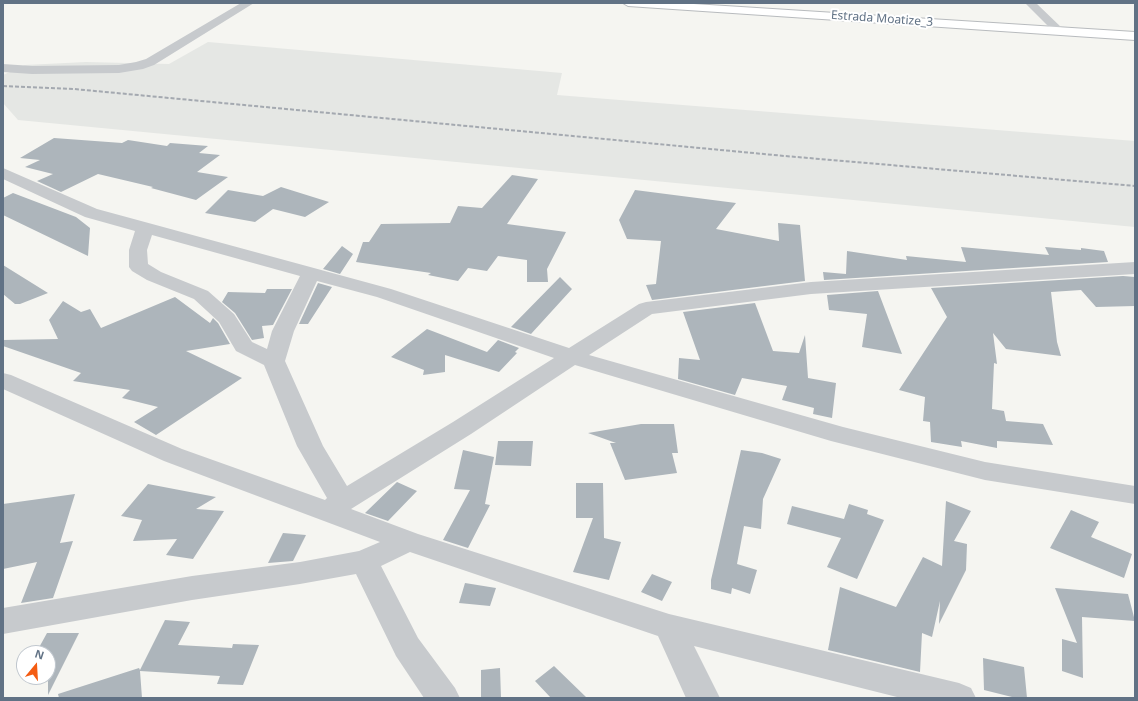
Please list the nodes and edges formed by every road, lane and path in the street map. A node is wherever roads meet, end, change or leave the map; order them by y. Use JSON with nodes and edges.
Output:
{"nodes":[{"id":1,"x":249,"y":3,"type":"edge"},
{"id":2,"x":628,"y":3,"type":"edge"},
{"id":3,"x":1030,"y":3,"type":"edge"},
{"id":4,"x":1058,"y":30,"type":"junction"},
{"id":5,"x":1134,"y":36,"type":"edge"},
{"id":6,"x":3,"y":68,"type":"edge"},
{"id":7,"x":3,"y":173,"type":"edge"},
{"id":8,"x":145,"y":228,"type":"junction"},
{"id":9,"x":1135,"y":268,"type":"edge"},
{"id":10,"x":312,"y":273,"type":"junction"},
{"id":11,"x":573,"y":357,"type":"junction"},
{"id":12,"x":274,"y":361,"type":"junction"},
{"id":13,"x":3,"y":380,"type":"edge"},
{"id":14,"x":1135,"y":495,"type":"edge"},
{"id":15,"x":334,"y":507,"type":"junction"},
{"id":16,"x":408,"y":541,"type":"junction"},
{"id":17,"x":364,"y":561,"type":"junction"},
{"id":18,"x":3,"y":621,"type":"edge"},
{"id":19,"x":669,"y":627,"type":"junction"},
{"id":20,"x":443,"y":698,"type":"edge"},
{"id":21,"x":703,"y":698,"type":"edge"},
{"id":22,"x":959,"y":698,"type":"edge"}],
"edges":[{"from":1,"to":6,"type":"street"},
{"from":2,"to":4,"type":"highway","name":"Estrada Moatize_3"},
{"from":3,"to":4,"type":"street"},
{"from":4,"to":5,"type":"highway","name":"Estrada Moatize_3"},
{"from":7,"to":8,"type":"street"},
{"from":8,"to":10,"type":"street"},
{"from":8,"to":12,"type":"street"},
{"from":9,"to":11,"type":"street"},
{"from":10,"to":11,"type":"street"},
{"from":10,"to":12,"type":"street"},
{"from":11,"to":14,"type":"street"},
{"from":11,"to":15,"type":"street"},
{"from":12,"to":15,"type":"street"},
{"from":13,"to":15,"type":"street"},
{"from":15,"to":16,"type":"street"},
{"from":16,"to":17,"type":"street"},
{"from":16,"to":19,"type":"street"},
{"from":17,"to":18,"type":"street"},
{"from":17,"to":20,"type":"street"},
{"from":19,"to":21,"type":"street"},
{"from":19,"to":22,"type":"street"}]}
